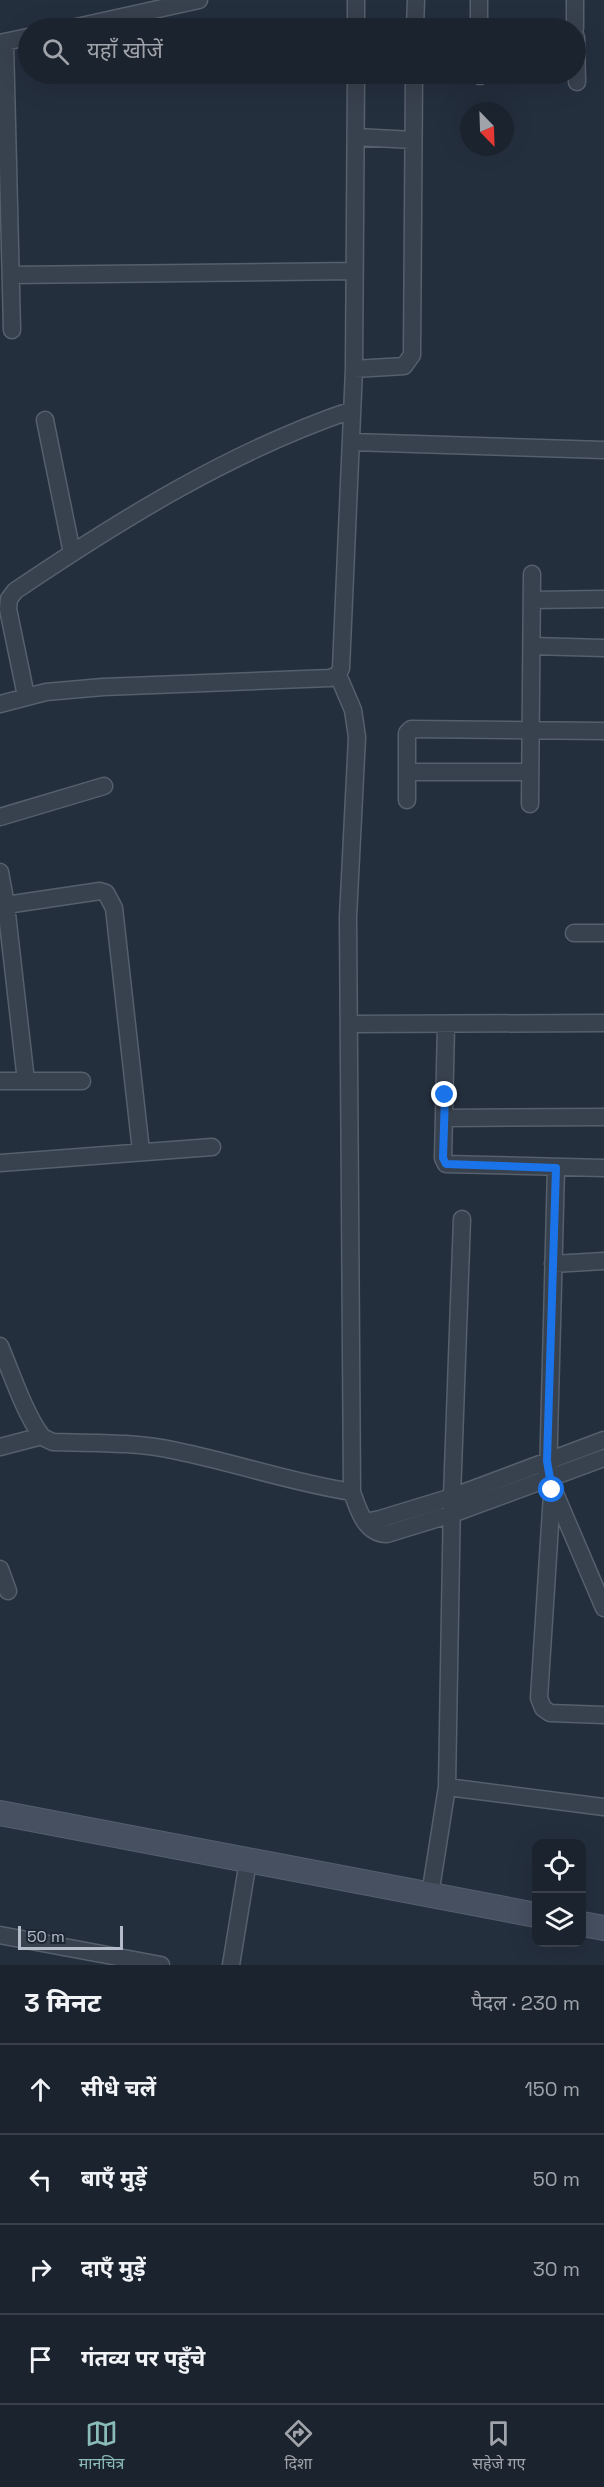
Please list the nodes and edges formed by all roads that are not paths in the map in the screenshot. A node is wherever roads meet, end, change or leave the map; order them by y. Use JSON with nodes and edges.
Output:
{"nodes":[{"id":1,"x":199,"y":0,"type":"edge"},
{"id":2,"x":356,"y":0,"type":"edge"},
{"id":3,"x":416,"y":0,"type":"edge"},
{"id":4,"x":479,"y":0,"type":"edge"},
{"id":5,"x":574,"y":0,"type":"edge"},
{"id":6,"x":117,"y":18,"type":"edge"},
{"id":7,"x":356,"y":18,"type":"edge"},
{"id":8,"x":415,"y":18,"type":"edge"},
{"id":9,"x":480,"y":18,"type":"edge"},
{"id":10,"x":575,"y":18,"type":"edge"},
{"id":11,"x":18,"y":39,"type":"edge"},
{"id":12,"x":3,"y":42,"type":"edge"},
{"id":13,"x":356,"y":84,"type":"edge"},
{"id":14,"x":414,"y":84,"type":"edge"},
{"id":15,"x":4,"y":129,"type":"edge"},
{"id":16,"x":357,"y":137,"type":"junction"},
{"id":17,"x":413,"y":140,"type":"junction"},
{"id":18,"x":354,"y":271,"type":"junction"},
{"id":19,"x":11,"y":275,"type":"junction"},
{"id":20,"x":12,"y":330,"type":"dead end"},
{"id":21,"x":354,"y":369,"type":"junction"},
{"id":22,"x":352,"y":410,"type":"junction"},
{"id":23,"x":45,"y":420,"type":"dead end"},
{"id":24,"x":352,"y":441,"type":"junction"},
{"id":25,"x":604,"y":450,"type":"edge"},
{"id":26,"x":72,"y":553,"type":"junction"},
{"id":27,"x":532,"y":574,"type":"dead end"},
{"id":28,"x":4,"y":592,"type":"edge"},
{"id":29,"x":604,"y":599,"type":"edge"},
{"id":30,"x":532,"y":600,"type":"junction"},
{"id":31,"x":532,"y":646,"type":"junction"},
{"id":32,"x":604,"y":648,"type":"edge"},
{"id":33,"x":338,"y":675,"type":"junction"},
{"id":34,"x":26,"y":696,"type":"junction"},
{"id":35,"x":0,"y":704,"type":"edge"},
{"id":36,"x":531,"y":730,"type":"junction"},
{"id":37,"x":604,"y":731,"type":"edge"},
{"id":38,"x":407,"y":772,"type":"junction"},
{"id":39,"x":530,"y":772,"type":"junction"},
{"id":40,"x":104,"y":786,"type":"dead end"},
{"id":41,"x":407,"y":800,"type":"dead end"},
{"id":42,"x":530,"y":804,"type":"dead end"},
{"id":43,"x":0,"y":817,"type":"edge"},
{"id":44,"x":0,"y":872,"type":"edge"},
{"id":45,"x":6,"y":905,"type":"junction"},
{"id":46,"x":574,"y":933,"type":"dead end"},
{"id":47,"x":604,"y":933,"type":"edge"},
{"id":48,"x":7,"y":989,"type":"edge"},
{"id":49,"x":604,"y":1023,"type":"edge"},
{"id":50,"x":351,"y":1024,"type":"junction"},
{"id":51,"x":446,"y":1024,"type":"junction"},
{"id":52,"x":0,"y":1081,"type":"edge"},
{"id":53,"x":26,"y":1081,"type":"junction"},
{"id":54,"x":82,"y":1081,"type":"dead end"},
{"id":55,"x":604,"y":1117,"type":"edge"},
{"id":56,"x":445,"y":1118,"type":"junction"},
{"id":57,"x":212,"y":1147,"type":"dead end"},
{"id":58,"x":141,"y":1151,"type":"junction"},
{"id":59,"x":0,"y":1162,"type":"edge"},
{"id":60,"x":556,"y":1168,"type":"junction"},
{"id":61,"x":604,"y":1168,"type":"edge"},
{"id":62,"x":462,"y":1219,"type":"dead end"},
{"id":63,"x":604,"y":1261,"type":"edge"},
{"id":64,"x":553,"y":1264,"type":"junction"},
{"id":65,"x":0,"y":1346,"type":"edge"},
{"id":66,"x":42,"y":1436,"type":"junction"},
{"id":67,"x":604,"y":1440,"type":"edge"},
{"id":68,"x":0,"y":1447,"type":"edge"},
{"id":69,"x":604,"y":1458,"type":"edge"},
{"id":70,"x":549,"y":1476,"type":"junction"},
{"id":71,"x":352,"y":1492,"type":"junction"},
{"id":72,"x":452,"y":1497,"type":"junction"},
{"id":73,"x":452,"y":1514,"type":"junction"},
{"id":74,"x":365,"y":1522,"type":"junction"},
{"id":75,"x":0,"y":1569,"type":"edge"},
{"id":76,"x":598,"y":1576,"type":"edge"},
{"id":77,"x":8,"y":1591,"type":"dead end"},
{"id":78,"x":604,"y":1608,"type":"edge"},
{"id":79,"x":604,"y":1715,"type":"edge"},
{"id":80,"x":447,"y":1787,"type":"junction"},
{"id":81,"x":604,"y":1807,"type":"edge"},
{"id":82,"x":0,"y":1813,"type":"edge"},
{"id":83,"x":248,"y":1861,"type":"junction"},
{"id":84,"x":430,"y":1895,"type":"junction"},
{"id":85,"x":532,"y":1914,"type":"edge"},
{"id":86,"x":586,"y":1925,"type":"edge"},
{"id":87,"x":604,"y":1928,"type":"edge"},
{"id":88,"x":0,"y":1935,"type":"edge"},
{"id":89,"x":161,"y":1965,"type":"edge"},
{"id":90,"x":231,"y":1965,"type":"edge"}],
"edges":[{"from":1,"to":6,"type":"street"},
{"from":2,"to":7,"type":"street"},
{"from":3,"to":8,"type":"street"},
{"from":4,"to":9,"type":"street"},
{"from":5,"to":10,"type":"street"},
{"from":11,"to":12,"type":"street"},
{"from":12,"to":15,"type":"street"},
{"from":13,"to":16,"type":"street"},
{"from":14,"to":17,"type":"street"},
{"from":15,"to":19,"type":"street"},
{"from":16,"to":17,"type":"street"},
{"from":16,"to":18,"type":"street"},
{"from":17,"to":21,"type":"street"},
{"from":18,"to":19,"type":"street"},
{"from":18,"to":21,"type":"street"},
{"from":19,"to":20,"type":"street"},
{"from":21,"to":22,"type":"street"},
{"from":22,"to":24,"type":"street"},
{"from":22,"to":26,"type":"street"},
{"from":23,"to":26,"type":"street"},
{"from":24,"to":25,"type":"street"},
{"from":24,"to":33,"type":"street"},
{"from":26,"to":28,"type":"street"},
{"from":27,"to":30,"type":"street"},
{"from":28,"to":34,"type":"street"},
{"from":29,"to":30,"type":"street"},
{"from":30,"to":31,"type":"street"},
{"from":31,"to":32,"type":"street"},
{"from":31,"to":36,"type":"street"},
{"from":33,"to":34,"type":"street"},
{"from":33,"to":50,"type":"street"},
{"from":34,"to":35,"type":"street"},
{"from":36,"to":37,"type":"street"},
{"from":36,"to":38,"type":"street"},
{"from":36,"to":39,"type":"street"},
{"from":38,"to":39,"type":"street"},
{"from":38,"to":41,"type":"street"},
{"from":39,"to":42,"type":"street"},
{"from":40,"to":43,"type":"street"},
{"from":44,"to":45,"type":"street"},
{"from":45,"to":48,"type":"street"},
{"from":45,"to":58,"type":"street"},
{"from":46,"to":47,"type":"street"},
{"from":48,"to":53,"type":"street"},
{"from":49,"to":51,"type":"street"},
{"from":50,"to":51,"type":"street"},
{"from":50,"to":71,"type":"street"},
{"from":51,"to":56,"type":"street"},
{"from":52,"to":53,"type":"street"},
{"from":53,"to":54,"type":"street"},
{"from":55,"to":56,"type":"street"},
{"from":56,"to":60,"type":"street"},
{"from":57,"to":58,"type":"street"},
{"from":58,"to":59,"type":"street"},
{"from":60,"to":61,"type":"street"},
{"from":60,"to":64,"type":"street"},
{"from":62,"to":72,"type":"street"},
{"from":63,"to":64,"type":"street"},
{"from":64,"to":70,"type":"street"},
{"from":65,"to":66,"type":"street"},
{"from":66,"to":68,"type":"street"},
{"from":66,"to":71,"type":"street"},
{"from":67,"to":70,"type":"street"},
{"from":69,"to":70,"type":"street"},
{"from":70,"to":72,"type":"street"},
{"from":70,"to":73,"type":"street"},
{"from":70,"to":76,"type":"street"},
{"from":70,"to":79,"type":"street"},
{"from":71,"to":74,"type":"street"},
{"from":72,"to":73,"type":"street"},
{"from":72,"to":74,"type":"street"},
{"from":73,"to":74,"type":"street"},
{"from":73,"to":80,"type":"street"},
{"from":75,"to":77,"type":"street"},
{"from":76,"to":78,"type":"street"},
{"from":80,"to":81,"type":"street"},
{"from":80,"to":84,"type":"street"},
{"from":82,"to":83,"type":"street"},
{"from":83,"to":84,"type":"street"},
{"from":83,"to":90,"type":"street"},
{"from":84,"to":85,"type":"street"},
{"from":86,"to":87,"type":"street"},
{"from":88,"to":89,"type":"street"}]}
